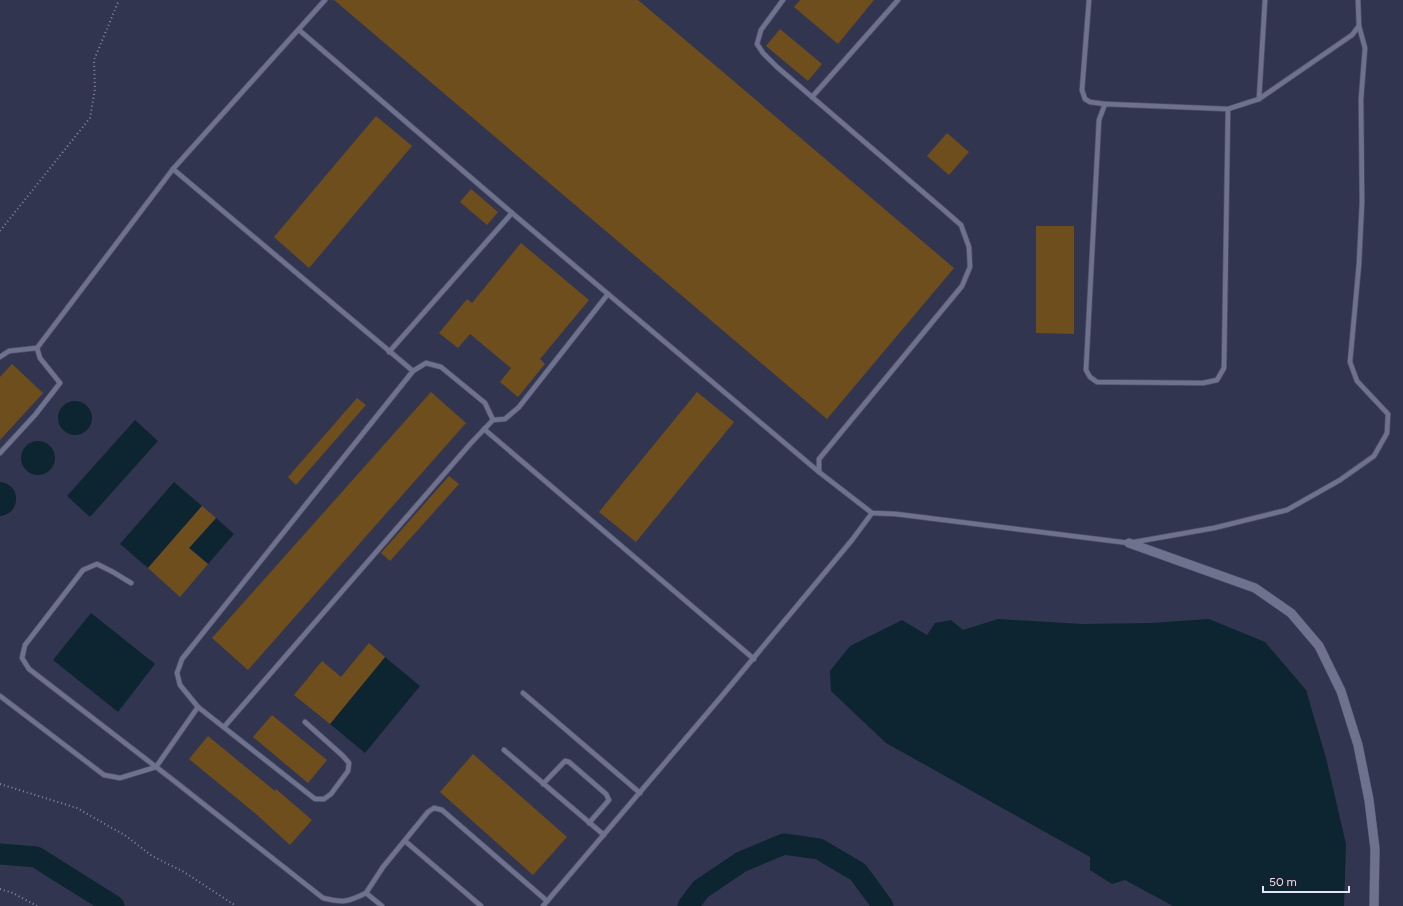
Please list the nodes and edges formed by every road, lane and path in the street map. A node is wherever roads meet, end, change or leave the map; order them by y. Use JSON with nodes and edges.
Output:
{"nodes":[{"id":1,"x":118,"y":0,"type":"edge"},
{"id":2,"x":325,"y":0,"type":"edge"},
{"id":3,"x":783,"y":0,"type":"edge"},
{"id":4,"x":898,"y":0,"type":"edge"},
{"id":5,"x":1089,"y":0,"type":"edge"},
{"id":6,"x":1265,"y":0,"type":"edge"},
{"id":7,"x":1358,"y":0,"type":"edge"},
{"id":8,"x":1358,"y":26,"type":"junction"},
{"id":9,"x":299,"y":30,"type":"junction"},
{"id":10,"x":812,"y":97,"type":"junction"},
{"id":11,"x":1259,"y":100,"type":"junction"},
{"id":12,"x":1105,"y":104,"type":"junction"},
{"id":13,"x":1228,"y":108,"type":"junction"},
{"id":14,"x":173,"y":169,"type":"junction"},
{"id":15,"x":512,"y":213,"type":"junction"},
{"id":16,"x":0,"y":231,"type":"edge"},
{"id":17,"x":608,"y":294,"type":"junction"},
{"id":18,"x":37,"y":348,"type":"junction"},
{"id":19,"x":389,"y":352,"type":"junction"},
{"id":20,"x":0,"y":357,"type":"edge"},
{"id":21,"x":413,"y":371,"type":"junction"},
{"id":22,"x":493,"y":420,"type":"junction"},
{"id":23,"x":484,"y":429,"type":"junction"},
{"id":24,"x":0,"y":453,"type":"edge"},
{"id":25,"x":819,"y":472,"type":"junction"},
{"id":26,"x":872,"y":513,"type":"junction"},
{"id":27,"x":1129,"y":543,"type":"junction"},
{"id":28,"x":131,"y":583,"type":"dead end"},
{"id":29,"x":754,"y":659,"type":"junction"},
{"id":30,"x":522,"y":694,"type":"dead end"},
{"id":31,"x":0,"y":696,"type":"edge"},
{"id":32,"x":198,"y":707,"type":"junction"},
{"id":33,"x":305,"y":722,"type":"dead end"},
{"id":34,"x":224,"y":727,"type":"junction"},
{"id":35,"x":504,"y":750,"type":"dead end"},
{"id":36,"x":156,"y":767,"type":"junction"},
{"id":37,"x":0,"y":784,"type":"edge"},
{"id":38,"x":544,"y":784,"type":"junction"},
{"id":39,"x":640,"y":793,"type":"junction"},
{"id":40,"x":589,"y":823,"type":"junction"},
{"id":41,"x":604,"y":835,"type":"junction"},
{"id":42,"x":405,"y":841,"type":"junction"},
{"id":43,"x":0,"y":889,"type":"edge"},
{"id":44,"x":366,"y":893,"type":"junction"},
{"id":45,"x":547,"y":901,"type":"junction"},
{"id":46,"x":37,"y":906,"type":"edge"},
{"id":47,"x":236,"y":906,"type":"edge"},
{"id":48,"x":382,"y":906,"type":"edge"},
{"id":49,"x":481,"y":906,"type":"edge"},
{"id":50,"x":543,"y":906,"type":"edge"},
{"id":51,"x":1374,"y":906,"type":"edge"}],
"edges":[{"from":1,"to":16,"type":"path"},
{"from":2,"to":9,"type":"lane"},
{"from":3,"to":10,"type":"lane"},
{"from":4,"to":10,"type":"lane"},
{"from":5,"to":12,"type":"lane"},
{"from":6,"to":11,"type":"lane"},
{"from":7,"to":8,"type":"lane"},
{"from":8,"to":11,"type":"lane"},
{"from":8,"to":27,"type":"lane"},
{"from":9,"to":14,"type":"lane"},
{"from":9,"to":15,"type":"lane"},
{"from":10,"to":25,"type":"lane"},
{"from":11,"to":13,"type":"lane"},
{"from":12,"to":13,"type":"lane"},
{"from":12,"to":13,"type":"lane"},
{"from":14,"to":18,"type":"lane"},
{"from":14,"to":19,"type":"lane"},
{"from":15,"to":17,"type":"lane"},
{"from":15,"to":19,"type":"lane"},
{"from":17,"to":22,"type":"lane"},
{"from":17,"to":25,"type":"lane"},
{"from":18,"to":20,"type":"lane"},
{"from":18,"to":24,"type":"lane"},
{"from":19,"to":21,"type":"lane"},
{"from":21,"to":22,"type":"lane"},
{"from":21,"to":32,"type":"lane"},
{"from":22,"to":23,"type":"lane"},
{"from":23,"to":29,"type":"lane"},
{"from":23,"to":34,"type":"lane"},
{"from":25,"to":26,"type":"lane"},
{"from":26,"to":27,"type":"lane"},
{"from":26,"to":29,"type":"lane"},
{"from":27,"to":51,"type":"street"},
{"from":28,"to":36,"type":"lane"},
{"from":29,"to":39,"type":"lane"},
{"from":30,"to":39,"type":"lane"},
{"from":31,"to":36,"type":"lane"},
{"from":32,"to":34,"type":"lane"},
{"from":32,"to":36,"type":"lane"},
{"from":33,"to":34,"type":"lane"},
{"from":35,"to":38,"type":"lane"},
{"from":36,"to":44,"type":"lane"},
{"from":37,"to":47,"type":"path"},
{"from":38,"to":40,"type":"lane"},
{"from":38,"to":40,"type":"lane"},
{"from":39,"to":41,"type":"lane"},
{"from":40,"to":41,"type":"lane"},
{"from":41,"to":45,"type":"lane"},
{"from":42,"to":44,"type":"lane"},
{"from":42,"to":45,"type":"lane"},
{"from":42,"to":49,"type":"lane"},
{"from":43,"to":46,"type":"path"},
{"from":44,"to":48,"type":"lane"},
{"from":45,"to":50,"type":"lane"}]}
